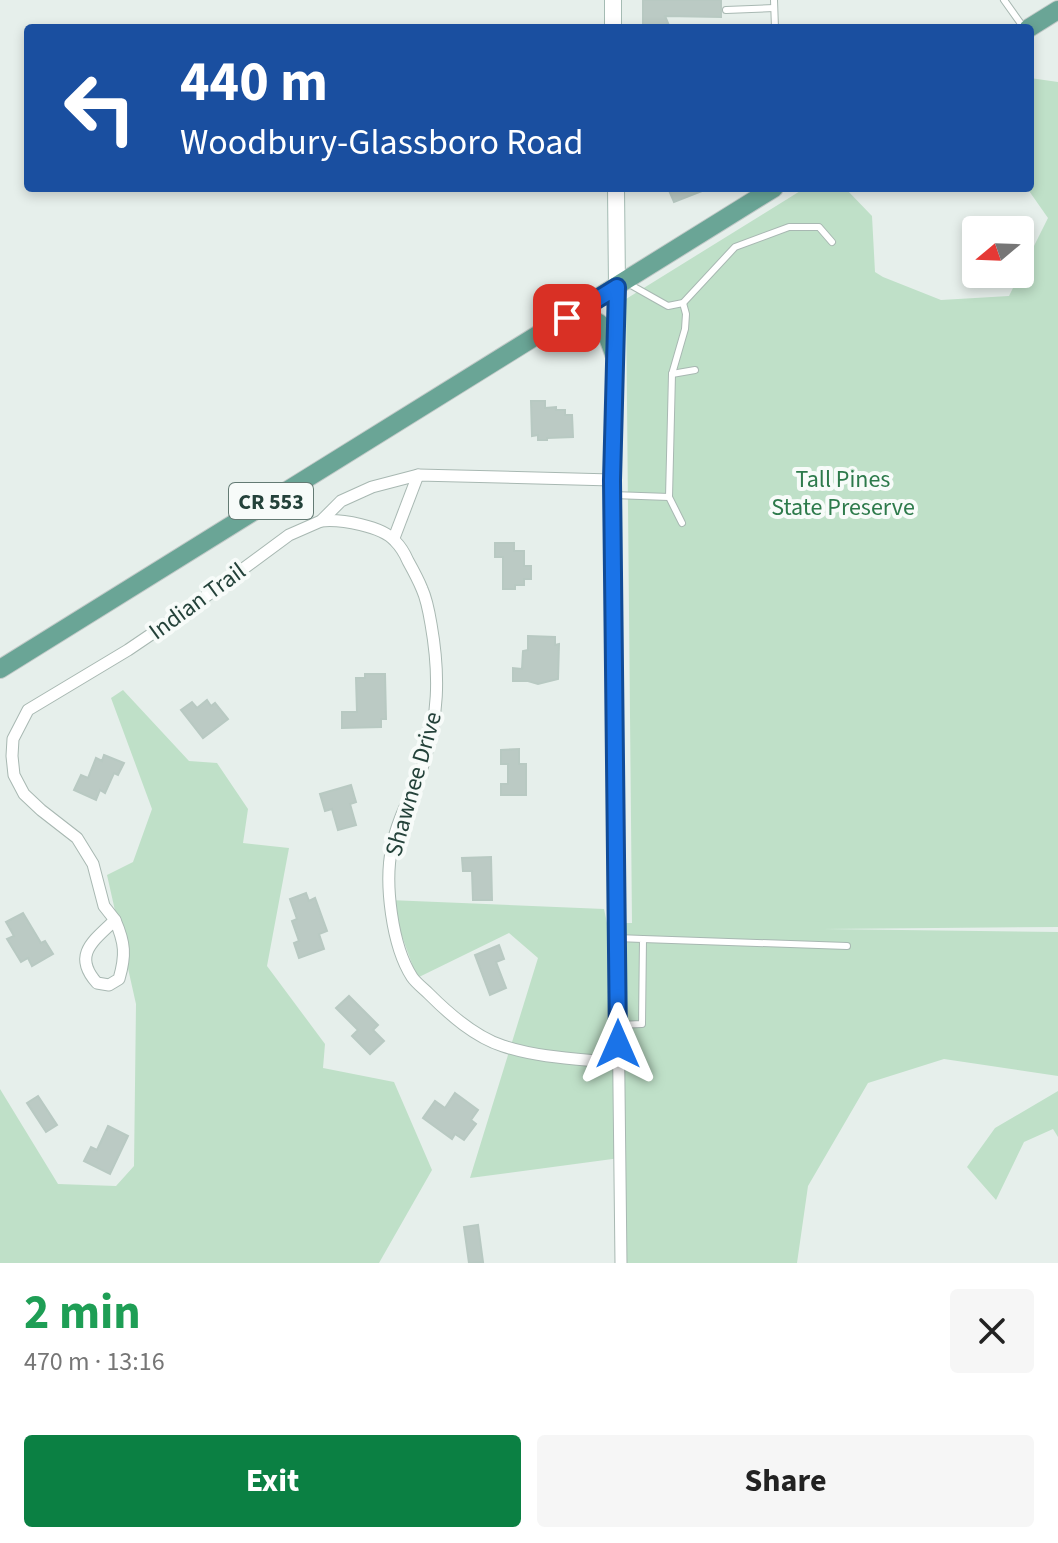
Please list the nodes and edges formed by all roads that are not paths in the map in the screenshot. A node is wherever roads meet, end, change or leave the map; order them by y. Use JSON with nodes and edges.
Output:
{"nodes":[{"id":1,"x":613,"y":0,"type":"edge"},
{"id":2,"x":1004,"y":0,"type":"edge"},
{"id":3,"x":774,"y":4,"type":"edge"},
{"id":4,"x":726,"y":10,"type":"dead end"},
{"id":5,"x":1058,"y":10,"type":"edge"},
{"id":6,"x":613,"y":24,"type":"edge"},
{"id":7,"x":775,"y":24,"type":"edge"},
{"id":8,"x":1024,"y":24,"type":"edge"},
{"id":9,"x":1034,"y":24,"type":"edge"},
{"id":10,"x":616,"y":192,"type":"edge"},
{"id":11,"x":768,"y":192,"type":"edge"},
{"id":12,"x":832,"y":242,"type":"dead end"},
{"id":13,"x":622,"y":284,"type":"junction"},
{"id":14,"x":683,"y":303,"type":"junction"},
{"id":15,"x":567,"y":318,"type":"junction"},
{"id":16,"x":614,"y":354,"type":"junction"},
{"id":17,"x":695,"y":370,"type":"dead end"},
{"id":18,"x":672,"y":374,"type":"junction"},
{"id":19,"x":418,"y":475,"type":"junction"},
{"id":20,"x":612,"y":480,"type":"junction"},
{"id":21,"x":612,"y":495,"type":"junction"},
{"id":22,"x":669,"y":497,"type":"junction"},
{"id":23,"x":321,"y":521,"type":"junction"},
{"id":24,"x":682,"y":523,"type":"dead end"},
{"id":25,"x":394,"y":538,"type":"junction"},
{"id":26,"x":0,"y":669,"type":"edge"},
{"id":27,"x":115,"y":920,"type":"junction"},
{"id":28,"x":617,"y":938,"type":"junction"},
{"id":29,"x":643,"y":939,"type":"junction"},
{"id":30,"x":847,"y":946,"type":"dead end"},
{"id":31,"x":618,"y":1025,"type":"junction"},
{"id":32,"x":617,"y":1063,"type":"junction"},
{"id":33,"x":621,"y":1263,"type":"edge"}],
"edges":[{"from":1,"to":6,"type":"street"},
{"from":2,"to":8,"type":"lane"},
{"from":3,"to":4,"type":"lane"},
{"from":3,"to":7,"type":"lane"},
{"from":5,"to":9,"type":"main road"},
{"from":10,"to":13,"type":"street"},
{"from":11,"to":13,"type":"main road","number":"CR 553"},
{"from":12,"to":14,"type":"lane"},
{"from":13,"to":14,"type":"lane"},
{"from":13,"to":15,"type":"main road","number":"CR 553"},
{"from":13,"to":16,"type":"street"},
{"from":14,"to":18,"type":"lane"},
{"from":15,"to":16,"type":"main road"},
{"from":15,"to":26,"type":"main road","number":"CR 553"},
{"from":16,"to":20,"type":"street"},
{"from":17,"to":18,"type":"lane"},
{"from":18,"to":22,"type":"lane"},
{"from":19,"to":20,"type":"street","name":"Indian Trail"},
{"from":19,"to":23,"type":"street","name":"Indian Trail"},
{"from":19,"to":25,"type":"street"},
{"from":20,"to":21,"type":"street"},
{"from":21,"to":22,"type":"lane"},
{"from":21,"to":28,"type":"street"},
{"from":22,"to":24,"type":"lane"},
{"from":23,"to":25,"type":"street"},
{"from":23,"to":27,"type":"street","name":"Indian Trail"},
{"from":25,"to":32,"type":"street","name":"Shawnee Drive"},
{"from":27,"to":27,"type":"street","name":"Indian Trail"},
{"from":28,"to":29,"type":"lane"},
{"from":28,"to":31,"type":"street"},
{"from":29,"to":30,"type":"lane"},
{"from":29,"to":31,"type":"lane"},
{"from":31,"to":32,"type":"street"},
{"from":32,"to":33,"type":"street"}]}
